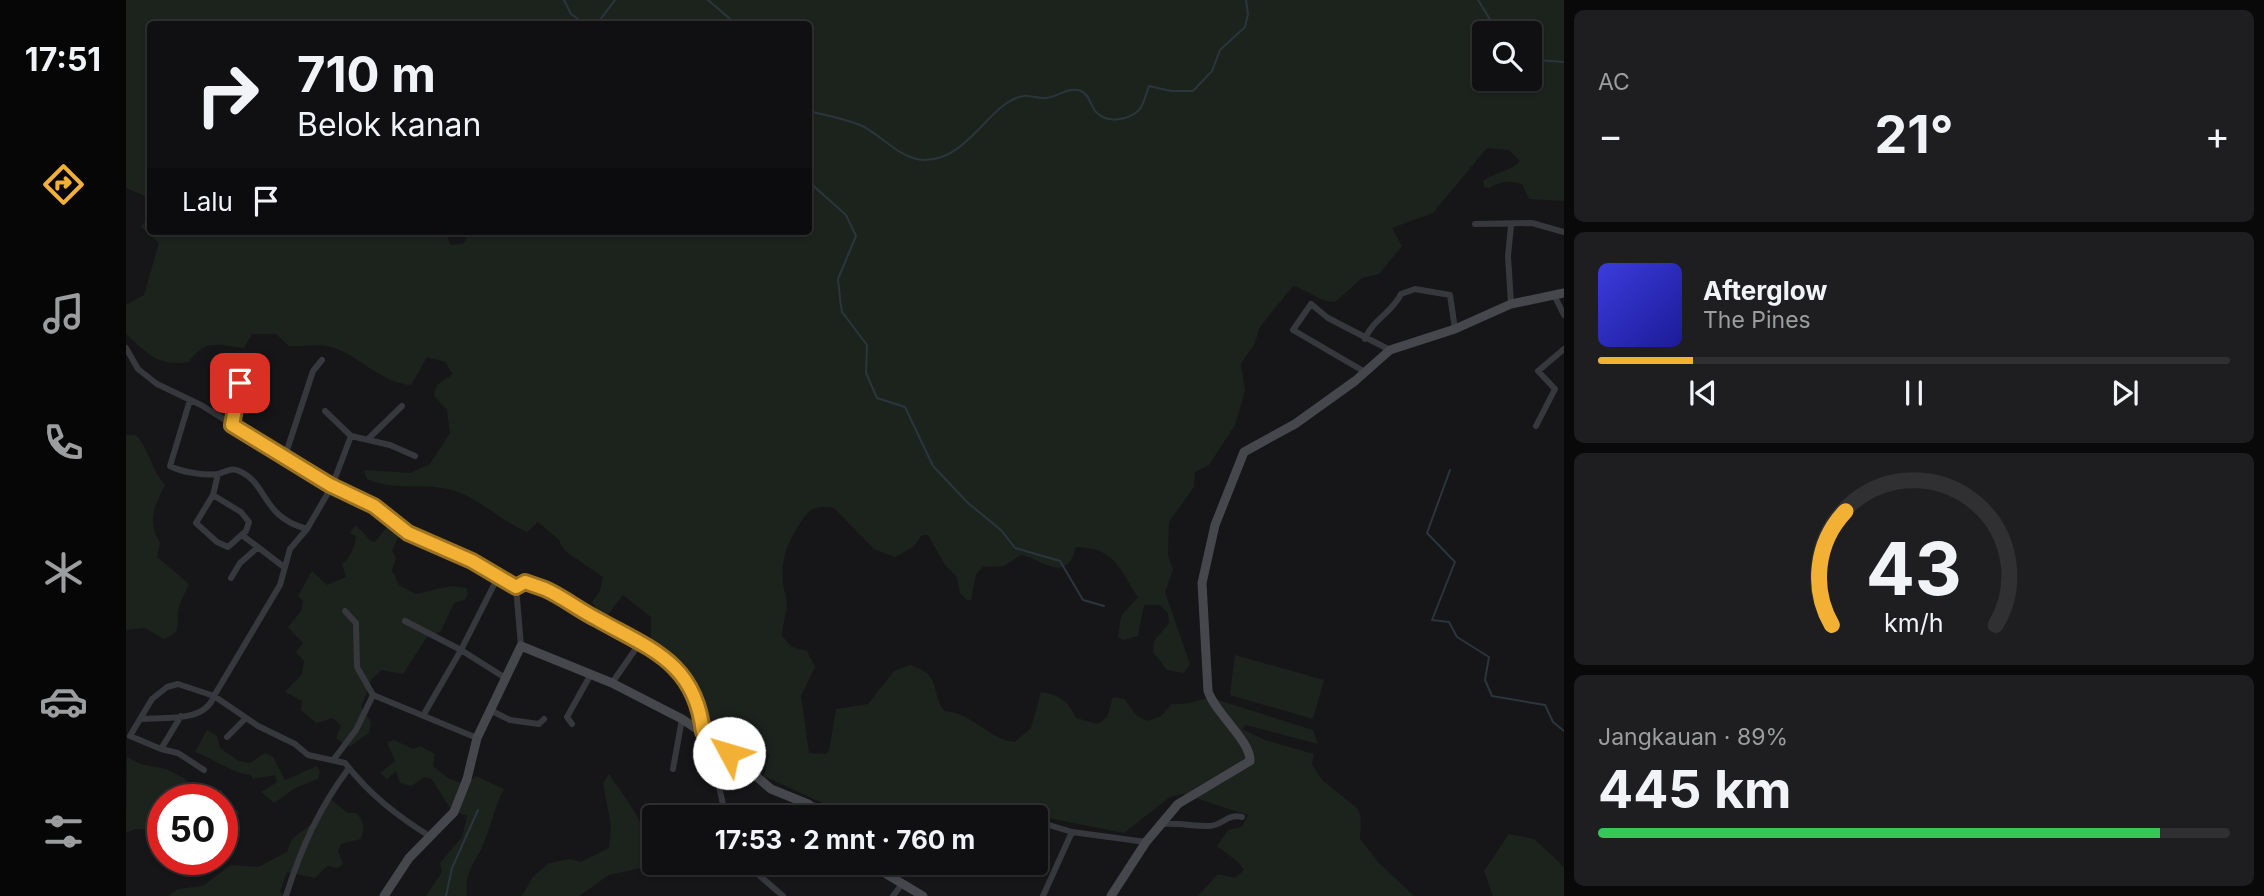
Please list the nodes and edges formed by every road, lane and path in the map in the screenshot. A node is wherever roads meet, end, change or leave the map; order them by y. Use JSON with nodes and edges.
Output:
{"nodes":[{"id":1,"x":1475,"y":224,"type":"dead end"},
{"id":2,"x":1511,"y":226,"type":"junction"},
{"id":3,"x":1564,"y":232,"type":"edge"},
{"id":4,"x":1559,"y":294,"type":"edge"},
{"id":5,"x":1511,"y":304,"type":"junction"},
{"id":6,"x":1564,"y":315,"type":"edge"},
{"id":7,"x":1455,"y":329,"type":"junction"},
{"id":8,"x":1365,"y":339,"type":"junction"},
{"id":9,"x":126,"y":348,"type":"edge"},
{"id":10,"x":1564,"y":349,"type":"edge"},
{"id":11,"x":1390,"y":350,"type":"junction"},
{"id":12,"x":322,"y":360,"type":"dead end"},
{"id":13,"x":246,"y":366,"type":"dead end"},
{"id":14,"x":1365,"y":372,"type":"junction"},
{"id":15,"x":190,"y":400,"type":"junction"},
{"id":16,"x":402,"y":406,"type":"dead end"},
{"id":17,"x":325,"y":411,"type":"dead end"},
{"id":18,"x":232,"y":425,"type":"junction"},
{"id":19,"x":1536,"y":426,"type":"dead end"},
{"id":20,"x":351,"y":436,"type":"junction"},
{"id":21,"x":369,"y":439,"type":"junction"},
{"id":22,"x":285,"y":456,"type":"junction"},
{"id":23,"x":415,"y":456,"type":"dead end"},
{"id":24,"x":218,"y":474,"type":"junction"},
{"id":25,"x":332,"y":486,"type":"junction"},
{"id":26,"x":213,"y":495,"type":"junction"},
{"id":27,"x":307,"y":529,"type":"junction"},
{"id":28,"x":242,"y":535,"type":"junction"},
{"id":29,"x":257,"y":548,"type":"junction"},
{"id":30,"x":284,"y":568,"type":"junction"},
{"id":31,"x":499,"y":575,"type":"junction"},
{"id":32,"x":231,"y":578,"type":"dead end"},
{"id":33,"x":516,"y":587,"type":"junction"},
{"id":34,"x":345,"y":611,"type":"dead end"},
{"id":35,"x":405,"y":621,"type":"dead end"},
{"id":36,"x":637,"y":641,"type":"junction"},
{"id":37,"x":521,"y":646,"type":"junction"},
{"id":38,"x":461,"y":650,"type":"junction"},
{"id":39,"x":592,"y":674,"type":"junction"},
{"id":40,"x":507,"y":679,"type":"junction"},
{"id":41,"x":612,"y":683,"type":"junction"},
{"id":42,"x":373,"y":695,"type":"junction"},
{"id":43,"x":214,"y":696,"type":"junction"},
{"id":44,"x":492,"y":711,"type":"junction"},
{"id":45,"x":424,"y":714,"type":"junction"},
{"id":46,"x":181,"y":716,"type":"junction"},
{"id":47,"x":246,"y":718,"type":"junction"},
{"id":48,"x":140,"y":719,"type":"junction"},
{"id":49,"x":544,"y":719,"type":"dead end"},
{"id":50,"x":682,"y":719,"type":"junction"},
{"id":51,"x":572,"y":724,"type":"dead end"},
{"id":52,"x":703,"y":732,"type":"junction"},
{"id":53,"x":128,"y":736,"type":"edge"},
{"id":54,"x":228,"y":737,"type":"dead end"},
{"id":55,"x":477,"y":737,"type":"junction"},
{"id":56,"x":719,"y":743,"type":"junction"},
{"id":57,"x":161,"y":749,"type":"junction"},
{"id":58,"x":334,"y":759,"type":"junction"},
{"id":59,"x":349,"y":768,"type":"junction"},
{"id":60,"x":673,"y":769,"type":"dead end"},
{"id":61,"x":204,"y":770,"type":"dead end"},
{"id":62,"x":723,"y":805,"type":"edge"},
{"id":63,"x":810,"y":805,"type":"edge"},
{"id":64,"x":1242,"y":817,"type":"dead end"},
{"id":65,"x":1161,"y":824,"type":"junction"},
{"id":66,"x":1048,"y":825,"type":"edge"},
{"id":67,"x":1072,"y":832,"type":"junction"},
{"id":68,"x":431,"y":837,"type":"junction"},
{"id":69,"x":1146,"y":842,"type":"junction"},
{"id":70,"x":759,"y":875,"type":"edge"},
{"id":71,"x":887,"y":875,"type":"edge"},
{"id":72,"x":902,"y":884,"type":"junction"},
{"id":73,"x":1114,"y":895,"type":"edge"},
{"id":74,"x":286,"y":896,"type":"edge"},
{"id":75,"x":384,"y":896,"type":"edge"},
{"id":76,"x":783,"y":896,"type":"edge"},
{"id":77,"x":893,"y":896,"type":"edge"},
{"id":78,"x":923,"y":896,"type":"edge"},
{"id":79,"x":1043,"y":896,"type":"edge"}],
"edges":[{"from":1,"to":2,"type":"street"},
{"from":2,"to":3,"type":"street"},
{"from":2,"to":5,"type":"street"},
{"from":4,"to":5,"type":"main road"},
{"from":4,"to":6,"type":"street"},
{"from":5,"to":7,"type":"main road"},
{"from":7,"to":8,"type":"street"},
{"from":7,"to":11,"type":"main road"},
{"from":8,"to":11,"type":"street"},
{"from":8,"to":14,"type":"street"},
{"from":9,"to":15,"type":"street"},
{"from":10,"to":19,"type":"street"},
{"from":11,"to":14,"type":"main road"},
{"from":12,"to":22,"type":"street"},
{"from":13,"to":18,"type":"street"},
{"from":14,"to":65,"type":"main road"},
{"from":15,"to":18,"type":"street"},
{"from":15,"to":24,"type":"street"},
{"from":16,"to":21,"type":"street"},
{"from":17,"to":20,"type":"street"},
{"from":18,"to":22,"type":"street"},
{"from":20,"to":21,"type":"street"},
{"from":20,"to":25,"type":"street"},
{"from":21,"to":23,"type":"street"},
{"from":22,"to":25,"type":"street"},
{"from":24,"to":26,"type":"street"},
{"from":24,"to":27,"type":"street"},
{"from":25,"to":27,"type":"street"},
{"from":25,"to":31,"type":"street"},
{"from":26,"to":28,"type":"street"},
{"from":26,"to":28,"type":"street"},
{"from":27,"to":30,"type":"street"},
{"from":28,"to":29,"type":"street"},
{"from":29,"to":30,"type":"street"},
{"from":29,"to":32,"type":"street"},
{"from":30,"to":43,"type":"street"},
{"from":31,"to":33,"type":"street"},
{"from":31,"to":38,"type":"street"},
{"from":33,"to":36,"type":"street"},
{"from":33,"to":37,"type":"street"},
{"from":34,"to":42,"type":"street"},
{"from":35,"to":38,"type":"street"},
{"from":36,"to":41,"type":"street"},
{"from":36,"to":52,"type":"street"},
{"from":37,"to":39,"type":"main road"},
{"from":37,"to":40,"type":"main road"},
{"from":38,"to":40,"type":"street"},
{"from":38,"to":45,"type":"street"},
{"from":39,"to":41,"type":"main road"},
{"from":39,"to":51,"type":"street"},
{"from":40,"to":44,"type":"main road"},
{"from":41,"to":50,"type":"main road"},
{"from":42,"to":45,"type":"street"},
{"from":42,"to":58,"type":"street"},
{"from":43,"to":46,"type":"street"},
{"from":43,"to":47,"type":"street"},
{"from":43,"to":48,"type":"street"},
{"from":44,"to":49,"type":"street"},
{"from":44,"to":55,"type":"main road"},
{"from":45,"to":55,"type":"street"},
{"from":46,"to":48,"type":"street"},
{"from":46,"to":57,"type":"street"},
{"from":47,"to":54,"type":"street"},
{"from":47,"to":58,"type":"street"},
{"from":48,"to":53,"type":"street"},
{"from":50,"to":52,"type":"main road"},
{"from":50,"to":60,"type":"street"},
{"from":52,"to":56,"type":"main road"},
{"from":53,"to":57,"type":"street"},
{"from":55,"to":68,"type":"main road"},
{"from":56,"to":62,"type":"street"},
{"from":56,"to":63,"type":"main road"},
{"from":57,"to":61,"type":"street"},
{"from":58,"to":59,"type":"street"},
{"from":59,"to":68,"type":"street"},
{"from":59,"to":74,"type":"street"},
{"from":64,"to":65,"type":"street"},
{"from":65,"to":69,"type":"main road"},
{"from":66,"to":67,"type":"street"},
{"from":67,"to":69,"type":"street"},
{"from":67,"to":79,"type":"street"},
{"from":68,"to":75,"type":"main road"},
{"from":69,"to":73,"type":"main road"},
{"from":70,"to":76,"type":"street"},
{"from":71,"to":72,"type":"main road"},
{"from":72,"to":77,"type":"street"},
{"from":72,"to":78,"type":"main road"}]}
